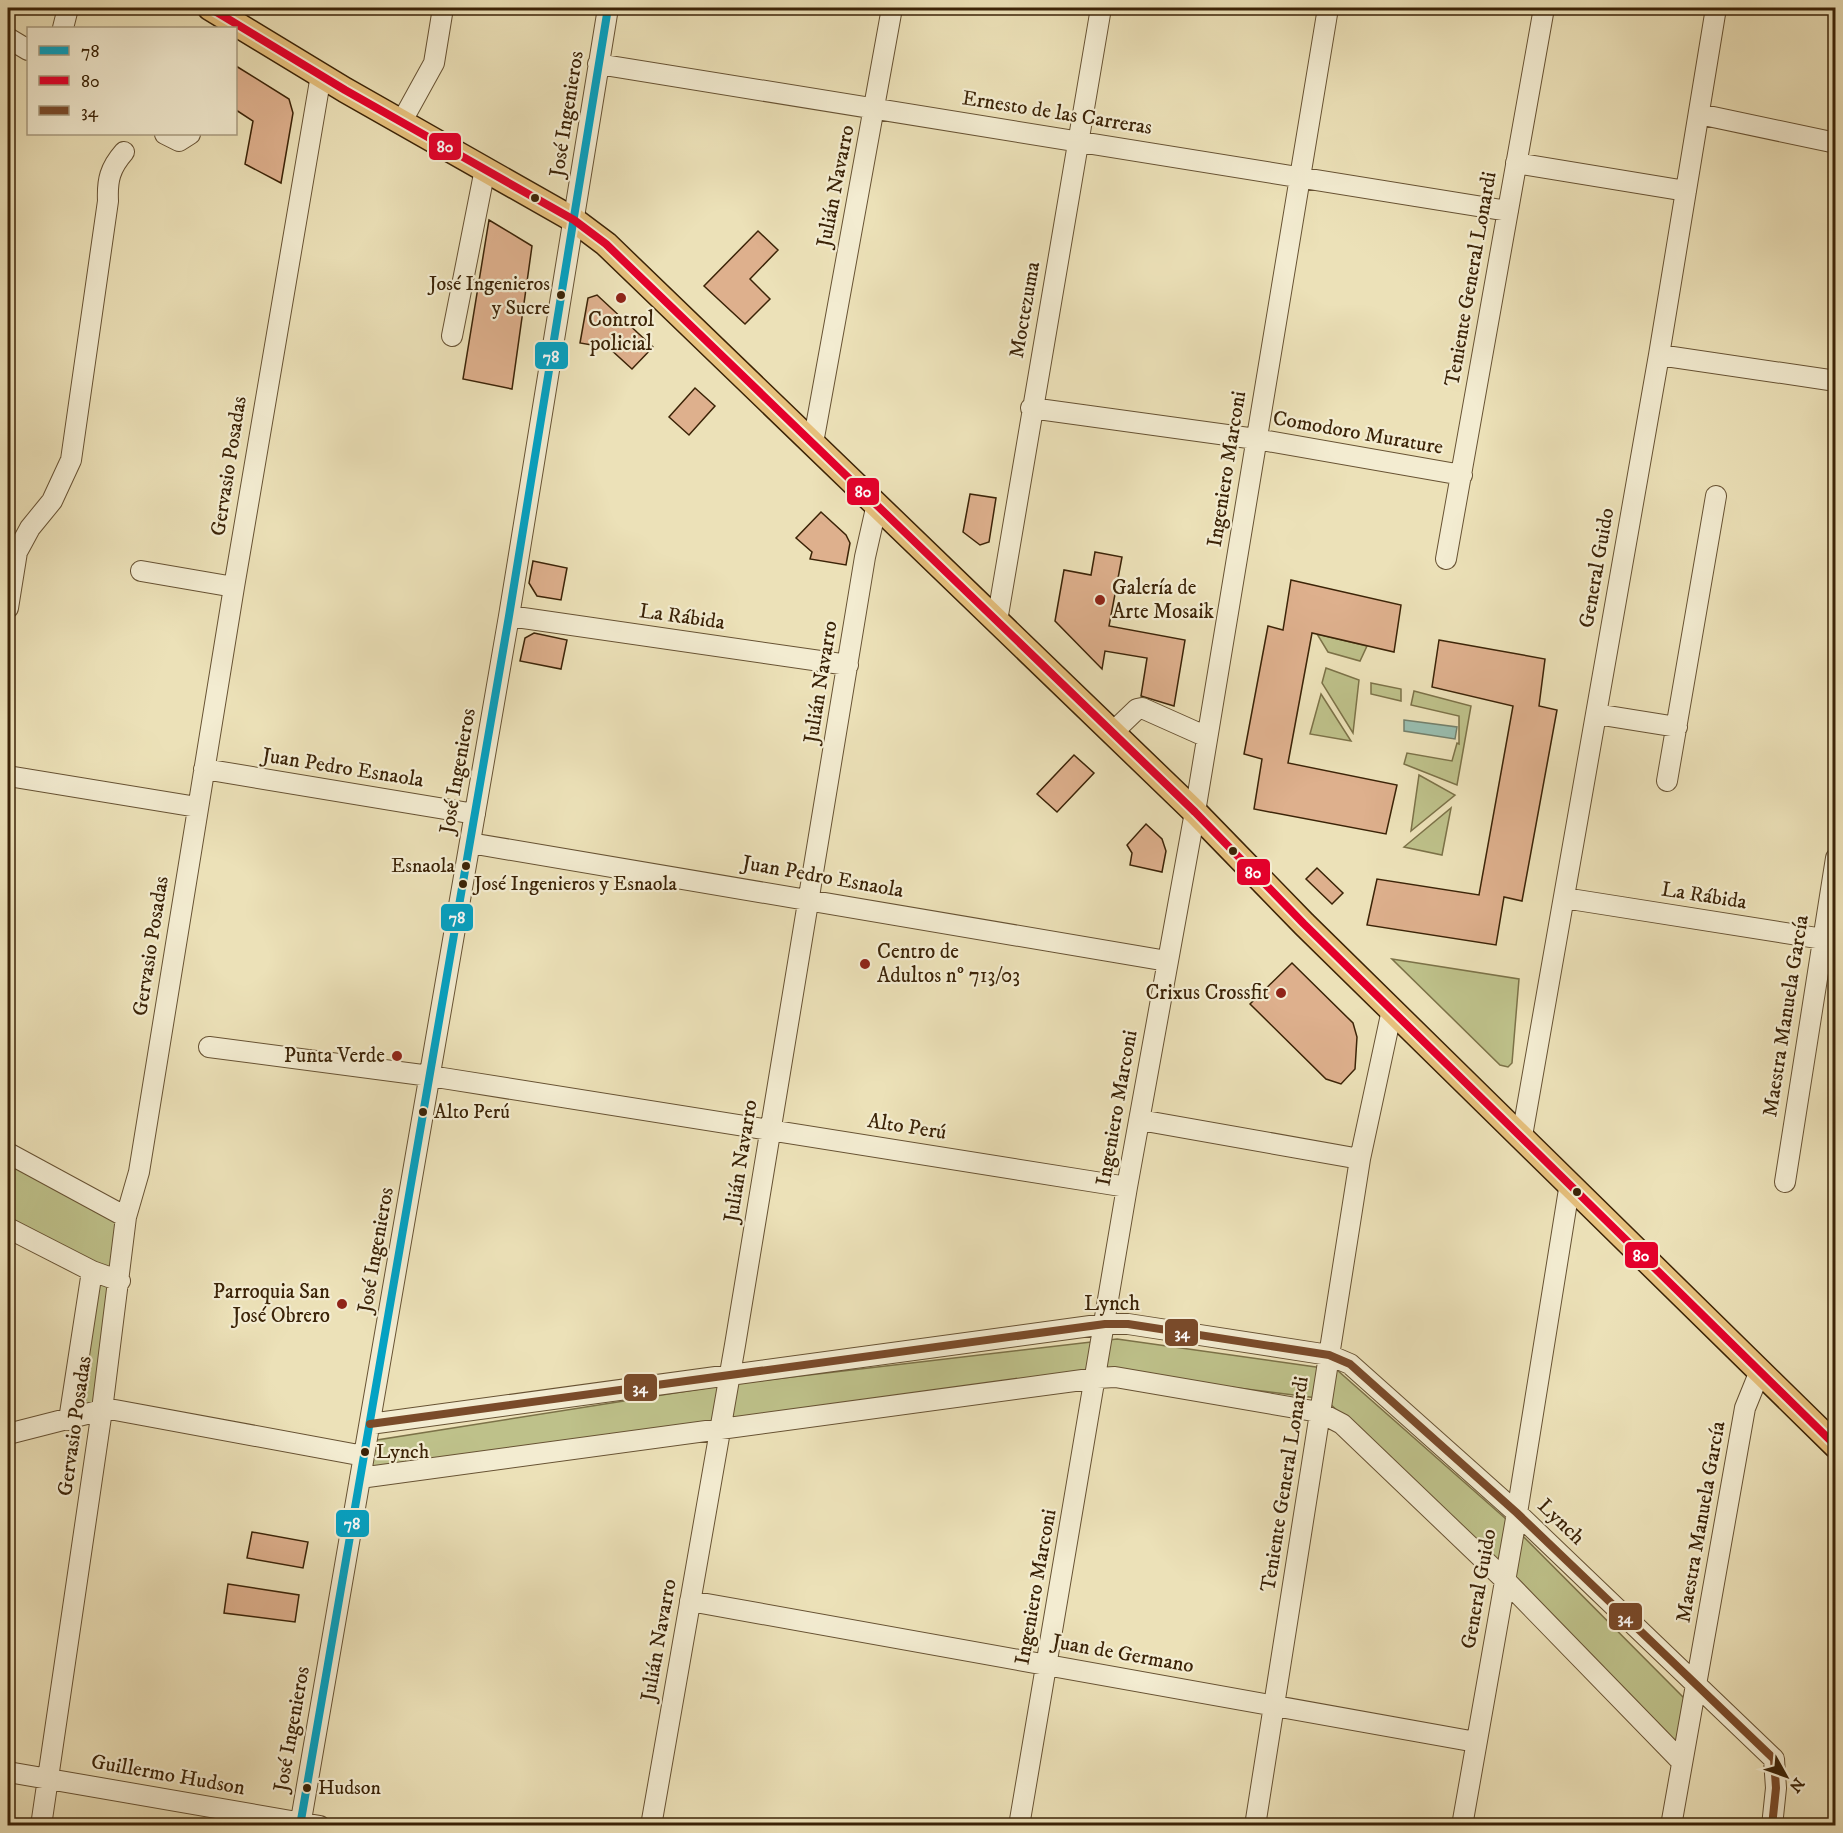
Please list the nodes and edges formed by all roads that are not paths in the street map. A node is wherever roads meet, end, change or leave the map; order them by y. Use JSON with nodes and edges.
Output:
{"nodes":[{"id":1,"x":68,"y":8,"type":"edge"},
{"id":2,"x":443,"y":8,"type":"edge"},
{"id":3,"x":608,"y":8,"type":"edge"},
{"id":4,"x":892,"y":8,"type":"edge"},
{"id":5,"x":1101,"y":8,"type":"edge"},
{"id":6,"x":1328,"y":8,"type":"edge"},
{"id":7,"x":1544,"y":8,"type":"edge"},
{"id":8,"x":1716,"y":8,"type":"edge"},
{"id":9,"x":223,"y":15,"type":"edge"},
{"id":10,"x":63,"y":27,"type":"edge"},
{"id":11,"x":8,"y":38,"type":"edge"},
{"id":12,"x":27,"y":49,"type":"edge"},
{"id":13,"x":598,"y":64,"type":"junction"},
{"id":14,"x":321,"y":75,"type":"junction"},
{"id":15,"x":875,"y":107,"type":"junction"},
{"id":16,"x":1698,"y":114,"type":"junction"},
{"id":17,"x":402,"y":122,"type":"junction"},
{"id":18,"x":167,"y":135,"type":"edge"},
{"id":19,"x":188,"y":135,"type":"edge"},
{"id":20,"x":1080,"y":141,"type":"junction"},
{"id":21,"x":1836,"y":143,"type":"edge"},
{"id":22,"x":123,"y":152,"type":"dead end"},
{"id":23,"x":1516,"y":164,"type":"junction"},
{"id":24,"x":485,"y":169,"type":"junction"},
{"id":25,"x":1302,"y":179,"type":"junction"},
{"id":26,"x":1686,"y":191,"type":"junction"},
{"id":27,"x":1508,"y":211,"type":"junction"},
{"id":28,"x":574,"y":220,"type":"junction"},
{"id":29,"x":452,"y":336,"type":"dead end"},
{"id":30,"x":1659,"y":355,"type":"junction"},
{"id":31,"x":1836,"y":381,"type":"edge"},
{"id":32,"x":1031,"y":408,"type":"junction"},
{"id":33,"x":1256,"y":439,"type":"junction"},
{"id":34,"x":813,"y":443,"type":"junction"},
{"id":35,"x":1462,"y":475,"type":"junction"},
{"id":36,"x":1716,"y":496,"type":"dead end"},
{"id":37,"x":877,"y":504,"type":"junction"},
{"id":38,"x":1446,"y":559,"type":"dead end"},
{"id":39,"x":141,"y":572,"type":"dead end"},
{"id":40,"x":234,"y":587,"type":"junction"},
{"id":41,"x":8,"y":608,"type":"edge"},
{"id":42,"x":509,"y":616,"type":"junction"},
{"id":43,"x":997,"y":621,"type":"junction"},
{"id":44,"x":848,"y":665,"type":"junction"},
{"id":45,"x":1596,"y":714,"type":"junction"},
{"id":46,"x":1677,"y":727,"type":"junction"},
{"id":47,"x":1113,"y":732,"type":"junction"},
{"id":48,"x":1207,"y":737,"type":"junction"},
{"id":49,"x":204,"y":769,"type":"junction"},
{"id":50,"x":8,"y":776,"type":"edge"},
{"id":51,"x":1667,"y":781,"type":"dead end"},
{"id":52,"x":197,"y":807,"type":"junction"},
{"id":53,"x":1195,"y":812,"type":"junction"},
{"id":54,"x":475,"y":814,"type":"junction"},
{"id":55,"x":470,"y":843,"type":"junction"},
{"id":56,"x":1836,"y":858,"type":"edge"},
{"id":57,"x":1564,"y":898,"type":"junction"},
{"id":58,"x":810,"y":899,"type":"junction"},
{"id":59,"x":1828,"y":940,"type":"edge"},
{"id":60,"x":1167,"y":961,"type":"junction"},
{"id":61,"x":1392,"y":1010,"type":"junction"},
{"id":62,"x":209,"y":1047,"type":"dead end"},
{"id":63,"x":430,"y":1076,"type":"junction"},
{"id":64,"x":1140,"y":1120,"type":"junction"},
{"id":65,"x":771,"y":1130,"type":"junction"},
{"id":66,"x":1522,"y":1136,"type":"junction"},
{"id":67,"x":8,"y":1153,"type":"edge"},
{"id":68,"x":1360,"y":1158,"type":"junction"},
{"id":69,"x":1785,"y":1182,"type":"dead end"},
{"id":70,"x":1570,"y":1184,"type":"junction"},
{"id":71,"x":1128,"y":1187,"type":"junction"},
{"id":72,"x":126,"y":1217,"type":"junction"},
{"id":73,"x":8,"y":1227,"type":"edge"},
{"id":74,"x":92,"y":1271,"type":"junction"},
{"id":75,"x":120,"y":1281,"type":"junction"},
{"id":76,"x":1105,"y":1324,"type":"junction"},
{"id":77,"x":1329,"y":1355,"type":"junction"},
{"id":78,"x":1760,"y":1371,"type":"junction"},
{"id":79,"x":730,"y":1375,"type":"junction"},
{"id":80,"x":1097,"y":1378,"type":"junction"},
{"id":81,"x":102,"y":1410,"type":"junction"},
{"id":82,"x":1319,"y":1412,"type":"junction"},
{"id":83,"x":69,"y":1420,"type":"junction"},
{"id":84,"x":370,"y":1424,"type":"junction"},
{"id":85,"x":721,"y":1429,"type":"junction"},
{"id":86,"x":8,"y":1434,"type":"edge"},
{"id":87,"x":1836,"y":1446,"type":"edge"},
{"id":88,"x":364,"y":1456,"type":"junction"},
{"id":89,"x":360,"y":1478,"type":"junction"},
{"id":90,"x":1517,"y":1514,"type":"junction"},
{"id":91,"x":1505,"y":1580,"type":"junction"},
{"id":92,"x":690,"y":1601,"type":"junction"},
{"id":93,"x":1046,"y":1664,"type":"junction"},
{"id":94,"x":1696,"y":1685,"type":"junction"},
{"id":95,"x":1275,"y":1706,"type":"junction"},
{"id":96,"x":1476,"y":1742,"type":"junction"},
{"id":97,"x":1683,"y":1762,"type":"junction"},
{"id":98,"x":8,"y":1772,"type":"edge"},
{"id":99,"x":48,"y":1780,"type":"junction"},
{"id":100,"x":300,"y":1824,"type":"edge"},
{"id":101,"x":41,"y":1826,"type":"edge"},
{"id":102,"x":320,"y":1826,"type":"edge"},
{"id":103,"x":651,"y":1826,"type":"edge"},
{"id":104,"x":1019,"y":1826,"type":"edge"},
{"id":105,"x":1255,"y":1826,"type":"edge"},
{"id":106,"x":1462,"y":1826,"type":"edge"},
{"id":107,"x":1671,"y":1826,"type":"edge"},
{"id":108,"x":1772,"y":1826,"type":"edge"}],
"edges":[{"from":1,"to":10,"type":"street"},
{"from":2,"to":17,"type":"street"},
{"from":3,"to":13,"type":"street","name":"José Ingenieros"},
{"from":4,"to":15,"type":"street","name":"Julián Navarro"},
{"from":5,"to":20,"type":"street","name":"Moctezuma"},
{"from":6,"to":25,"type":"street","name":"Ingeniero Marconi"},
{"from":7,"to":23,"type":"street","name":"Teniente General Lonardi"},
{"from":8,"to":16,"type":"street","name":"General Guido"},
{"from":9,"to":14,"type":"main road"},
{"from":11,"to":12,"type":"street"},
{"from":13,"to":15,"type":"street","name":"Ernesto de las Carreras"},
{"from":13,"to":28,"type":"street","name":"José Ingenieros"},
{"from":14,"to":17,"type":"main road"},
{"from":14,"to":40,"type":"street","name":"Gervasio Posadas"},
{"from":15,"to":20,"type":"street","name":"Ernesto de las Carreras"},
{"from":15,"to":34,"type":"street","name":"Julián Navarro"},
{"from":16,"to":21,"type":"street"},
{"from":16,"to":26,"type":"street","name":"General Guido"},
{"from":17,"to":24,"type":"main road"},
{"from":18,"to":19,"type":"street"},
{"from":20,"to":25,"type":"street","name":"Ernesto de las Carreras"},
{"from":20,"to":32,"type":"street","name":"Moctezuma"},
{"from":22,"to":41,"type":"street"},
{"from":23,"to":26,"type":"street"},
{"from":23,"to":27,"type":"street","name":"Teniente General Lonardi"},
{"from":24,"to":28,"type":"main road"},
{"from":24,"to":29,"type":"street"},
{"from":25,"to":27,"type":"street","name":"Ernesto de las Carreras"},
{"from":25,"to":33,"type":"street","name":"Ingeniero Marconi"},
{"from":26,"to":30,"type":"street","name":"General Guido"},
{"from":27,"to":35,"type":"street","name":"Teniente General Lonardi"},
{"from":28,"to":34,"type":"main road"},
{"from":28,"to":42,"type":"street","name":"José Ingenieros"},
{"from":30,"to":31,"type":"street"},
{"from":30,"to":45,"type":"street","name":"General Guido"},
{"from":32,"to":33,"type":"street","name":"Comodoro Murature"},
{"from":32,"to":43,"type":"street","name":"Moctezuma"},
{"from":33,"to":35,"type":"street","name":"Comodoro Murature"},
{"from":33,"to":48,"type":"street","name":"Ingeniero Marconi"},
{"from":34,"to":37,"type":"main road"},
{"from":35,"to":38,"type":"street","name":"Teniente General Lonardi"},
{"from":36,"to":46,"type":"street"},
{"from":37,"to":43,"type":"main road"},
{"from":37,"to":44,"type":"street","name":"Julián Navarro"},
{"from":39,"to":40,"type":"street"},
{"from":40,"to":49,"type":"street","name":"Gervasio Posadas"},
{"from":42,"to":44,"type":"street","name":"La Rábida"},
{"from":42,"to":54,"type":"street","name":"José Ingenieros"},
{"from":43,"to":47,"type":"main road"},
{"from":44,"to":58,"type":"street","name":"Julián Navarro"},
{"from":45,"to":46,"type":"street"},
{"from":45,"to":57,"type":"street","name":"General Guido"},
{"from":46,"to":51,"type":"street"},
{"from":47,"to":48,"type":"street"},
{"from":47,"to":53,"type":"main road"},
{"from":48,"to":53,"type":"street","name":"Ingeniero Marconi"},
{"from":49,"to":52,"type":"street","name":"Gervasio Posadas"},
{"from":49,"to":54,"type":"street","name":"Juan Pedro Esnaola"},
{"from":50,"to":52,"type":"street"},
{"from":52,"to":72,"type":"street","name":"Gervasio Posadas"},
{"from":53,"to":60,"type":"street","name":"Ingeniero Marconi"},
{"from":53,"to":61,"type":"main road"},
{"from":54,"to":55,"type":"street","name":"José Ingenieros"},
{"from":55,"to":58,"type":"street","name":"Juan Pedro Esnaola"},
{"from":55,"to":63,"type":"street","name":"José Ingenieros"},
{"from":56,"to":59,"type":"street","name":"Maestra Manuela García"},
{"from":57,"to":59,"type":"street","name":"La Rábida"},
{"from":57,"to":66,"type":"street","name":"General Guido"},
{"from":58,"to":60,"type":"street","name":"Juan Pedro Esnaola"},
{"from":58,"to":65,"type":"street","name":"Julián Navarro"},
{"from":59,"to":69,"type":"street","name":"Maestra Manuela García"},
{"from":60,"to":64,"type":"street","name":"Ingeniero Marconi"},
{"from":61,"to":66,"type":"main road"},
{"from":61,"to":68,"type":"street","name":"Teniente General Lonardi"},
{"from":62,"to":63,"type":"street","name":"Alto Perú"},
{"from":63,"to":65,"type":"street","name":"Alto Perú"},
{"from":63,"to":84,"type":"street","name":"José Ingenieros"},
{"from":64,"to":68,"type":"street"},
{"from":64,"to":71,"type":"street","name":"Ingeniero Marconi"},
{"from":65,"to":71,"type":"street","name":"Alto Perú"},
{"from":65,"to":79,"type":"street","name":"Julián Navarro"},
{"from":66,"to":70,"type":"main road"},
{"from":67,"to":72,"type":"street"},
{"from":68,"to":77,"type":"street","name":"Teniente General Lonardi"},
{"from":70,"to":78,"type":"main road"},
{"from":70,"to":90,"type":"street","name":"General Guido"},
{"from":71,"to":76,"type":"street","name":"Ingeniero Marconi"},
{"from":72,"to":75,"type":"street","name":"Gervasio Posadas"},
{"from":73,"to":74,"type":"street"},
{"from":74,"to":75,"type":"street"},
{"from":74,"to":83,"type":"street","name":"Gervasio Posadas"},
{"from":75,"to":81,"type":"street","name":"Gervasio Posadas"},
{"from":76,"to":77,"type":"street","name":"Lynch"},
{"from":76,"to":79,"type":"street","name":"Lynch"},
{"from":76,"to":80,"type":"street","name":"Ingeniero Marconi"},
{"from":77,"to":82,"type":"street","name":"Teniente General Lonardi"},
{"from":77,"to":90,"type":"street","name":"Lynch"},
{"from":78,"to":87,"type":"main road"},
{"from":78,"to":94,"type":"street","name":"Maestra Manuela García"},
{"from":79,"to":84,"type":"street","name":"Lynch"},
{"from":79,"to":85,"type":"street","name":"Julián Navarro"},
{"from":80,"to":82,"type":"street"},
{"from":80,"to":85,"type":"street"},
{"from":80,"to":93,"type":"street","name":"Ingeniero Marconi"},
{"from":81,"to":83,"type":"street"},
{"from":81,"to":88,"type":"street"},
{"from":81,"to":99,"type":"street","name":"Gervasio Posadas"},
{"from":82,"to":91,"type":"street"},
{"from":82,"to":95,"type":"street","name":"Teniente General Lonardi"},
{"from":83,"to":86,"type":"street"},
{"from":84,"to":88,"type":"street","name":"José Ingenieros"},
{"from":85,"to":89,"type":"street"},
{"from":85,"to":92,"type":"street","name":"Julián Navarro"},
{"from":88,"to":89,"type":"street","name":"José Ingenieros"},
{"from":89,"to":100,"type":"street","name":"José Ingenieros"},
{"from":90,"to":91,"type":"street","name":"General Guido"},
{"from":90,"to":94,"type":"street","name":"Lynch"},
{"from":91,"to":96,"type":"street","name":"General Guido"},
{"from":91,"to":97,"type":"street"},
{"from":92,"to":93,"type":"street","name":"Juan de Germano"},
{"from":92,"to":103,"type":"street","name":"Julián Navarro"},
{"from":93,"to":95,"type":"street","name":"Juan de Germano"},
{"from":93,"to":104,"type":"street","name":"Ingeniero Marconi"},
{"from":94,"to":97,"type":"street","name":"Maestra Manuela García"},
{"from":94,"to":108,"type":"street","name":"Lynch"},
{"from":95,"to":96,"type":"street","name":"Juan de Germano"},
{"from":95,"to":105,"type":"street","name":"Teniente General Lonardi"},
{"from":96,"to":106,"type":"street","name":"General Guido"},
{"from":97,"to":107,"type":"street","name":"Maestra Manuela García"},
{"from":98,"to":99,"type":"street","name":"Guillermo Hudson"},
{"from":99,"to":100,"type":"street","name":"Guillermo Hudson"},
{"from":99,"to":101,"type":"street","name":"Gervasio Posadas"},
{"from":100,"to":102,"type":"street","name":"Guillermo Hudson"}]}
